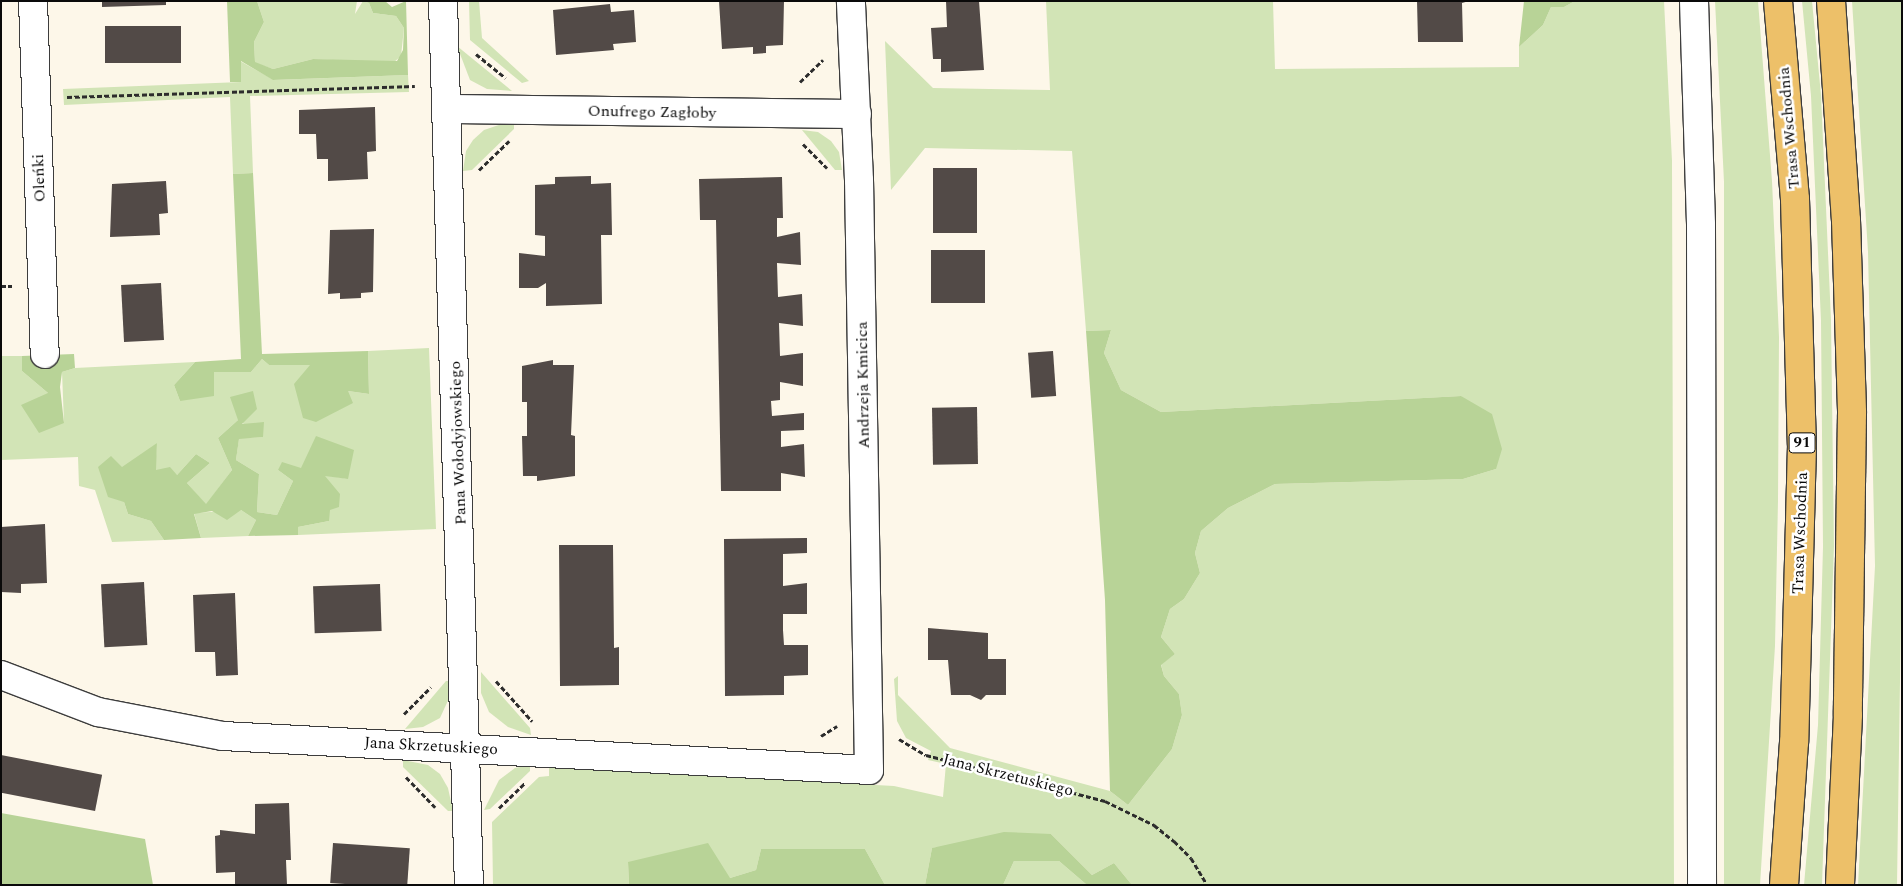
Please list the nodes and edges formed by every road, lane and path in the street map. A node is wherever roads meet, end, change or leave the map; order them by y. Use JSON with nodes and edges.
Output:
{"nodes":[{"id":1,"x":33,"y":1,"type":"edge"},
{"id":2,"x":443,"y":1,"type":"edge"},
{"id":3,"x":851,"y":1,"type":"edge"},
{"id":4,"x":1694,"y":1,"type":"edge"},
{"id":5,"x":1778,"y":1,"type":"edge"},
{"id":6,"x":1831,"y":1,"type":"edge"},
{"id":7,"x":472,"y":50,"type":"dead end"},
{"id":8,"x":514,"y":84,"type":"dead end"},
{"id":9,"x":417,"y":86,"type":"dead end"},
{"id":10,"x":36,"y":98,"type":"junction"},
{"id":11,"x":447,"y":109,"type":"junction"},
{"id":12,"x":857,"y":114,"type":"junction"},
{"id":13,"x":45,"y":354,"type":"dead end"},
{"id":14,"x":1,"y":675,"type":"edge"},
{"id":15,"x":843,"y":718,"type":"dead end"},
{"id":16,"x":812,"y":740,"type":"dead end"},
{"id":17,"x":468,"y":747,"type":"junction"},
{"id":18,"x":926,"y":756,"type":"dead end"},
{"id":19,"x":869,"y":770,"type":"joint"},
{"id":20,"x":469,"y":885,"type":"edge"},
{"id":21,"x":1207,"y":885,"type":"edge"},
{"id":22,"x":1702,"y":885,"type":"edge"},
{"id":23,"x":1784,"y":885,"type":"edge"},
{"id":24,"x":1840,"y":885,"type":"edge"}],
"edges":[{"from":1,"to":10,"type":"street","name":"Oleńki"},
{"from":2,"to":11,"type":"street","name":"Pana Wołodyjowskiego"},
{"from":3,"to":12,"type":"street","name":"Andrzeja Kmicica"},
{"from":4,"to":22,"type":"street"},
{"from":5,"to":23,"type":"main road","name":"Trasa Wschodnia","number":"91"},
{"from":6,"to":24,"type":"main road"},
{"from":7,"to":8,"type":"path"},
{"from":9,"to":10,"type":"path"},
{"from":10,"to":13,"type":"street","name":"Oleńki"},
{"from":11,"to":12,"type":"street","name":"Onufrego Zagłoby"},
{"from":11,"to":17,"type":"street","name":"Pana Wołodyjowskiego"},
{"from":12,"to":19,"type":"street","name":"Andrzeja Kmicica"},
{"from":14,"to":17,"type":"street","name":"Jana Skrzetuskiego"},
{"from":15,"to":16,"type":"path"},
{"from":17,"to":19,"type":"street","name":"Jana Skrzetuskiego"},
{"from":17,"to":20,"type":"street","name":"Pana Wołodyjowskiego"},
{"from":18,"to":21,"type":"path","name":"Jana Skrzetuskiego"}]}
